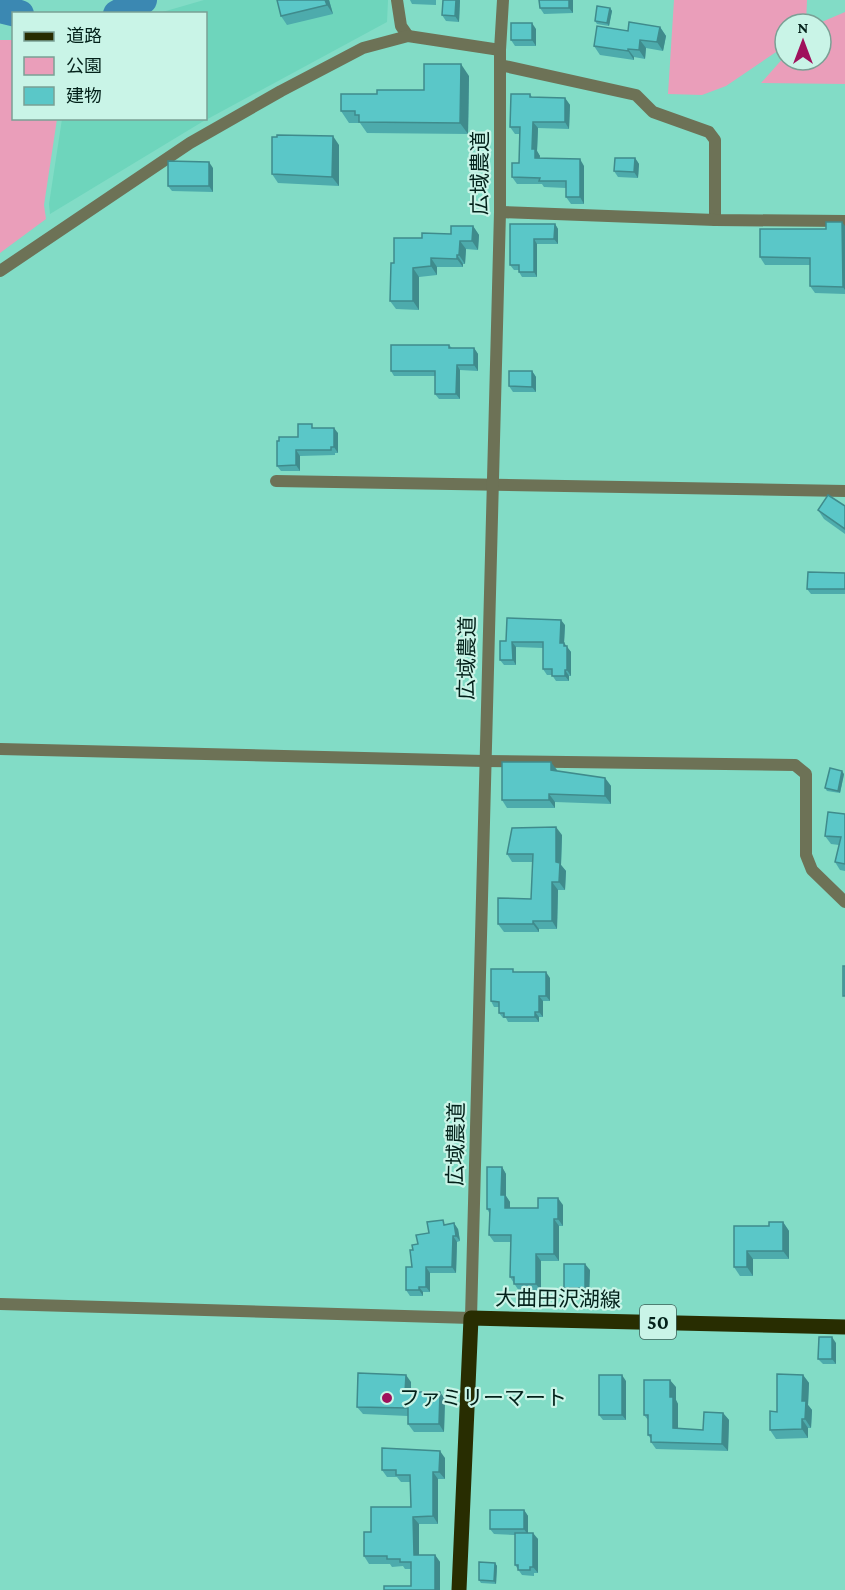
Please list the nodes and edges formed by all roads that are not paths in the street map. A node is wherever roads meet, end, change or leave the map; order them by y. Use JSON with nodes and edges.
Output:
{"nodes":[{"id":1,"x":397,"y":0,"type":"edge"},
{"id":2,"x":503,"y":0,"type":"edge"},
{"id":3,"x":408,"y":36,"type":"junction"},
{"id":4,"x":500,"y":50,"type":"junction"},
{"id":5,"x":500,"y":65,"type":"junction"},
{"id":6,"x":500,"y":212,"type":"junction"},
{"id":7,"x":716,"y":220,"type":"junction"},
{"id":8,"x":845,"y":221,"type":"edge"},
{"id":9,"x":0,"y":271,"type":"edge"},
{"id":10,"x":276,"y":481,"type":"dead end"},
{"id":11,"x":491,"y":485,"type":"junction"},
{"id":12,"x":845,"y":491,"type":"edge"},
{"id":13,"x":0,"y":749,"type":"edge"},
{"id":14,"x":484,"y":761,"type":"junction"},
{"id":15,"x":845,"y":902,"type":"edge"},
{"id":16,"x":0,"y":1304,"type":"edge"},
{"id":17,"x":471,"y":1318,"type":"junction"},
{"id":18,"x":845,"y":1327,"type":"edge"},
{"id":19,"x":459,"y":1590,"type":"edge"}],
"edges":[{"from":1,"to":3,"type":"street"},
{"from":2,"to":4,"type":"street","name":"広域農道"},
{"from":3,"to":4,"type":"street"},
{"from":3,"to":9,"type":"street"},
{"from":4,"to":5,"type":"street","name":"広域農道"},
{"from":5,"to":6,"type":"street","name":"広域農道"},
{"from":5,"to":7,"type":"street"},
{"from":6,"to":7,"type":"street"},
{"from":6,"to":11,"type":"street","name":"広域農道"},
{"from":7,"to":8,"type":"street"},
{"from":10,"to":11,"type":"street"},
{"from":11,"to":12,"type":"street"},
{"from":11,"to":14,"type":"street","name":"広域農道"},
{"from":13,"to":14,"type":"street"},
{"from":14,"to":15,"type":"street"},
{"from":14,"to":17,"type":"street","name":"広域農道"},
{"from":16,"to":17,"type":"street"},
{"from":17,"to":18,"type":"main road","name":"大曲田沢湖線","number":"50"},
{"from":17,"to":19,"type":"main road","name":"大曲田沢湖線"}]}
